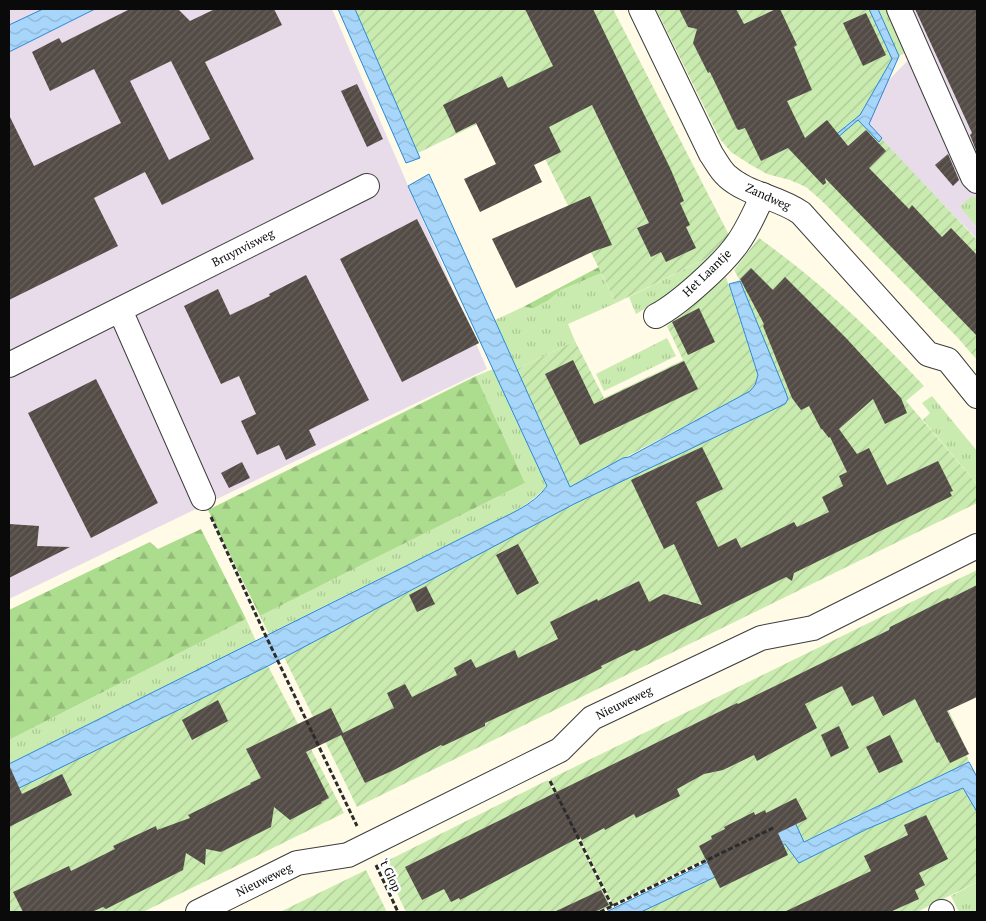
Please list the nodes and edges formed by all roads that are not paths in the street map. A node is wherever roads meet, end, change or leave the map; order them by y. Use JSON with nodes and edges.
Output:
{"nodes":[{"id":1,"x":641,"y":9,"type":"edge"},
{"id":2,"x":899,"y":9,"type":"edge"},
{"id":3,"x":977,"y":181,"type":"edge"},
{"id":4,"x":367,"y":186,"type":"dead end"},
{"id":5,"x":763,"y":195,"type":"junction"},
{"id":6,"x":120,"y":310,"type":"junction"},
{"id":7,"x":656,"y":316,"type":"dead end"},
{"id":8,"x":9,"y":364,"type":"edge"},
{"id":9,"x":977,"y":396,"type":"edge"},
{"id":10,"x":203,"y":498,"type":"road end"},
{"id":11,"x":977,"y":546,"type":"edge"},
{"id":12,"x":198,"y":912,"type":"edge"}],
"edges":[{"from":1,"to":5,"type":"street","name":"Zandweg"},
{"from":2,"to":3,"type":"street"},
{"from":4,"to":6,"type":"street","name":"Bruynvisweg"},
{"from":5,"to":7,"type":"street","name":"Het Laantje"},
{"from":5,"to":9,"type":"street","name":"Zandweg"},
{"from":6,"to":8,"type":"street","name":"Bruynvisweg"},
{"from":6,"to":10,"type":"street"},
{"from":11,"to":12,"type":"street","name":"Nieuweweg"}]}
